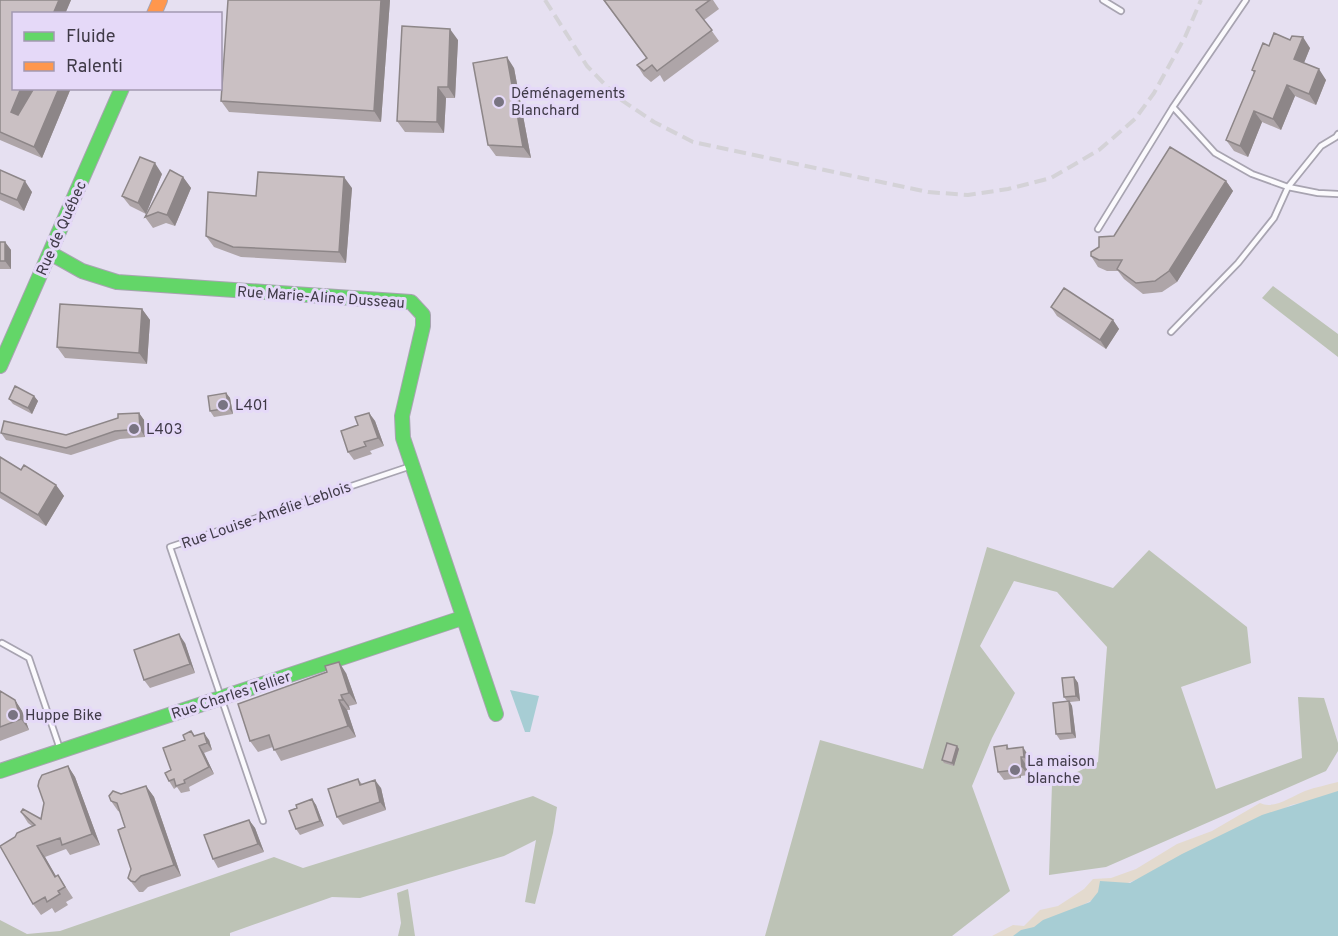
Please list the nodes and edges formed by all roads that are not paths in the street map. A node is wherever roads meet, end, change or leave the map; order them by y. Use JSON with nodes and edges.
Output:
{"nodes":[{"id":1,"x":1102,"y":0,"type":"edge"},
{"id":2,"x":1246,"y":0,"type":"edge"},
{"id":3,"x":1121,"y":10,"type":"dead end"},
{"id":4,"x":121,"y":90,"type":"edge"},
{"id":5,"x":1173,"y":107,"type":"junction"},
{"id":6,"x":1338,"y":134,"type":"edge"},
{"id":7,"x":1288,"y":187,"type":"junction"},
{"id":8,"x":1338,"y":194,"type":"edge"},
{"id":9,"x":1098,"y":229,"type":"dead end"},
{"id":10,"x":50,"y":254,"type":"junction"},
{"id":11,"x":1171,"y":332,"type":"dead end"},
{"id":12,"x":0,"y":366,"type":"edge"},
{"id":13,"x":411,"y":466,"type":"junction"},
{"id":14,"x":462,"y":618,"type":"junction"},
{"id":15,"x":3,"y":643,"type":"dead end"},
{"id":16,"x":221,"y":698,"type":"junction"},
{"id":17,"x":496,"y":714,"type":"dead end"},
{"id":18,"x":61,"y":751,"type":"junction"},
{"id":19,"x":0,"y":771,"type":"edge"},
{"id":20,"x":263,"y":821,"type":"dead end"}],
"edges":[{"from":1,"to":3,"type":"lane"},
{"from":2,"to":5,"type":"lane"},
{"from":4,"to":10,"type":"street","name":"Rue de Québec"},
{"from":5,"to":7,"type":"lane"},
{"from":5,"to":9,"type":"lane"},
{"from":6,"to":7,"type":"lane"},
{"from":7,"to":8,"type":"lane"},
{"from":7,"to":11,"type":"lane"},
{"from":10,"to":12,"type":"street","name":"Rue de Québec"},
{"from":10,"to":13,"type":"street","name":"Rue Marie-Aline Dusseau"},
{"from":13,"to":14,"type":"street","name":"Rue Marie-Aline Dusseau"},
{"from":13,"to":16,"type":"lane","name":"Rue Louise-Amélie Leblois"},
{"from":14,"to":16,"type":"street","name":"Rue Charles Tellier"},
{"from":14,"to":17,"type":"street","name":"Rue Marie-Aline Dusseau"},
{"from":15,"to":18,"type":"lane"},
{"from":16,"to":18,"type":"street","name":"Rue Charles Tellier"},
{"from":16,"to":20,"type":"lane"},
{"from":18,"to":19,"type":"street","name":"Rue Charles Tellier"}]}
